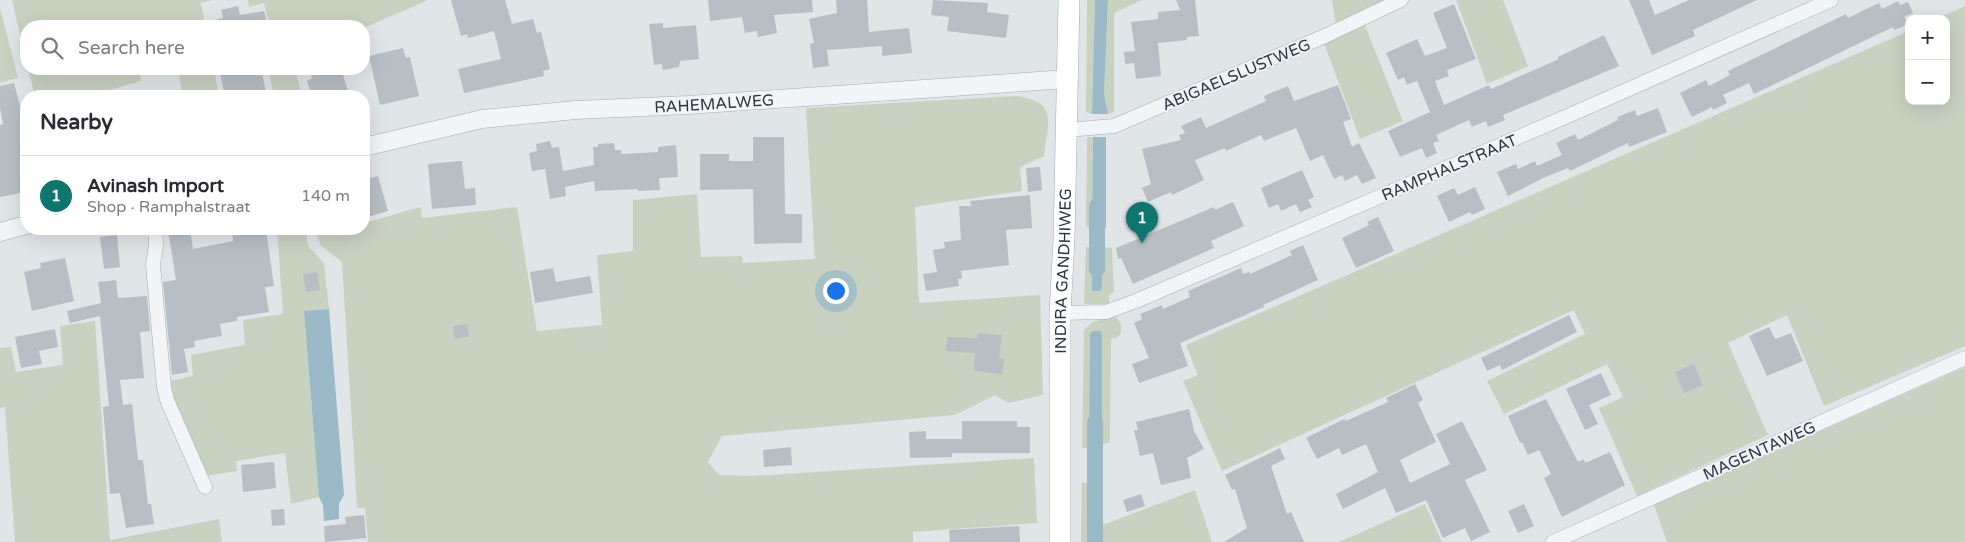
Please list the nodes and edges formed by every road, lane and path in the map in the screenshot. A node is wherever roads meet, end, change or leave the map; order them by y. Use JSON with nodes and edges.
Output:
{"nodes":[{"id":1,"x":1069,"y":0,"type":"edge"},
{"id":2,"x":1400,"y":0,"type":"edge"},
{"id":3,"x":1831,"y":0,"type":"edge"},
{"id":4,"x":1068,"y":79,"type":"junction"},
{"id":5,"x":1067,"y":130,"type":"junction"},
{"id":6,"x":370,"y":146,"type":"edge"},
{"id":7,"x":20,"y":227,"type":"edge"},
{"id":8,"x":0,"y":232,"type":"edge"},
{"id":9,"x":155,"y":235,"type":"edge"},
{"id":10,"x":1060,"y":313,"type":"junction"},
{"id":11,"x":1965,"y":358,"type":"edge"},
{"id":12,"x":205,"y":487,"type":"dead end"},
{"id":13,"x":1060,"y":542,"type":"edge"},
{"id":14,"x":1554,"y":542,"type":"edge"}],
"edges":[{"from":1,"to":4,"type":"main road","name":"INDIRA GANDHIWEG"},
{"from":2,"to":5,"type":"street","name":"ABIGAELSLUSTWEG"},
{"from":3,"to":10,"type":"street","name":"RAMPHALSTRAAT"},
{"from":4,"to":5,"type":"main road","name":"INDIRA GANDHIWEG"},
{"from":4,"to":6,"type":"street","name":"RAHEMALWEG"},
{"from":5,"to":10,"type":"main road","name":"INDIRA GANDHIWEG"},
{"from":7,"to":8,"type":"street"},
{"from":9,"to":12,"type":"street"},
{"from":10,"to":13,"type":"main road","name":"INDIRA GANDHIWEG"},
{"from":11,"to":14,"type":"street","name":"MAGENTAWEG"}]}
